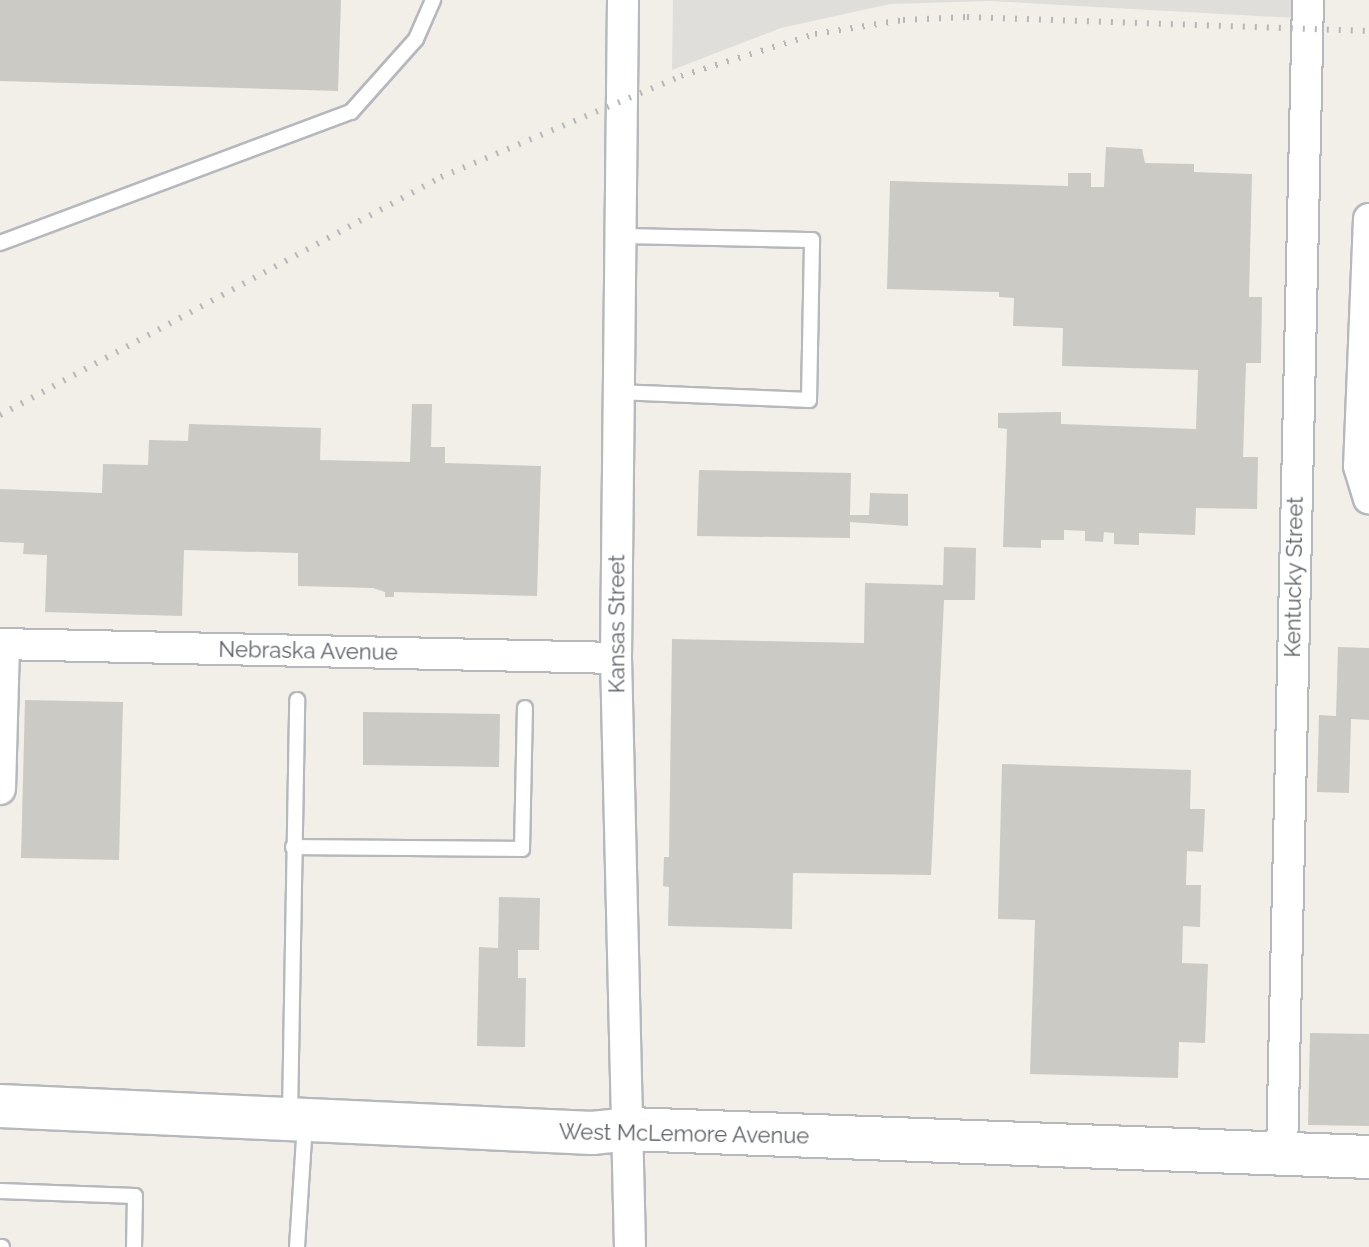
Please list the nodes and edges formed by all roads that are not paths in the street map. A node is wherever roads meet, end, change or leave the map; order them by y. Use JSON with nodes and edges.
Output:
{"nodes":[{"id":1,"x":433,"y":0,"type":"edge"},
{"id":2,"x":624,"y":0,"type":"edge"},
{"id":3,"x":1308,"y":0,"type":"edge"},
{"id":4,"x":1369,"y":219,"type":"edge"},
{"id":5,"x":620,"y":236,"type":"junction"},
{"id":6,"x":0,"y":243,"type":"edge"},
{"id":7,"x":618,"y":392,"type":"junction"},
{"id":8,"x":1369,"y":499,"type":"edge"},
{"id":9,"x":2,"y":644,"type":"edge"},
{"id":10,"x":616,"y":658,"type":"junction"},
{"id":11,"x":297,"y":700,"type":"dead end"},
{"id":12,"x":525,"y":708,"type":"dead end"},
{"id":13,"x":0,"y":789,"type":"edge"},
{"id":14,"x":293,"y":847,"type":"junction"},
{"id":15,"x":0,"y":1106,"type":"edge"},
{"id":16,"x":297,"y":1120,"type":"junction"},
{"id":17,"x":630,"y":1129,"type":"junction"},
{"id":18,"x":1282,"y":1154,"type":"junction"},
{"id":19,"x":1369,"y":1157,"type":"edge"},
{"id":20,"x":0,"y":1191,"type":"edge"},
{"id":21,"x":301,"y":1246,"type":"edge"},
{"id":22,"x":134,"y":1247,"type":"edge"},
{"id":23,"x":630,"y":1247,"type":"edge"}],
"edges":[{"from":1,"to":6,"type":"lane"},
{"from":2,"to":5,"type":"street","name":"Kansas Street"},
{"from":3,"to":18,"type":"street","name":"Kentucky Street"},
{"from":4,"to":8,"type":"street"},
{"from":5,"to":7,"type":"street","name":"Kansas Street"},
{"from":5,"to":7,"type":"lane"},
{"from":7,"to":10,"type":"street","name":"Kansas Street"},
{"from":9,"to":10,"type":"street","name":"Nebraska Avenue"},
{"from":9,"to":13,"type":"street"},
{"from":10,"to":17,"type":"street","name":"Kansas Street"},
{"from":11,"to":14,"type":"lane"},
{"from":12,"to":14,"type":"lane"},
{"from":14,"to":16,"type":"lane"},
{"from":15,"to":16,"type":"main road","name":"West McLemore Avenue"},
{"from":16,"to":17,"type":"main road","name":"West McLemore Avenue"},
{"from":16,"to":21,"type":"lane"},
{"from":17,"to":18,"type":"main road","name":"West McLemore Avenue"},
{"from":17,"to":23,"type":"street","name":"Kansas Street"},
{"from":18,"to":19,"type":"main road","name":"West McLemore Avenue"},
{"from":20,"to":22,"type":"lane"}]}
